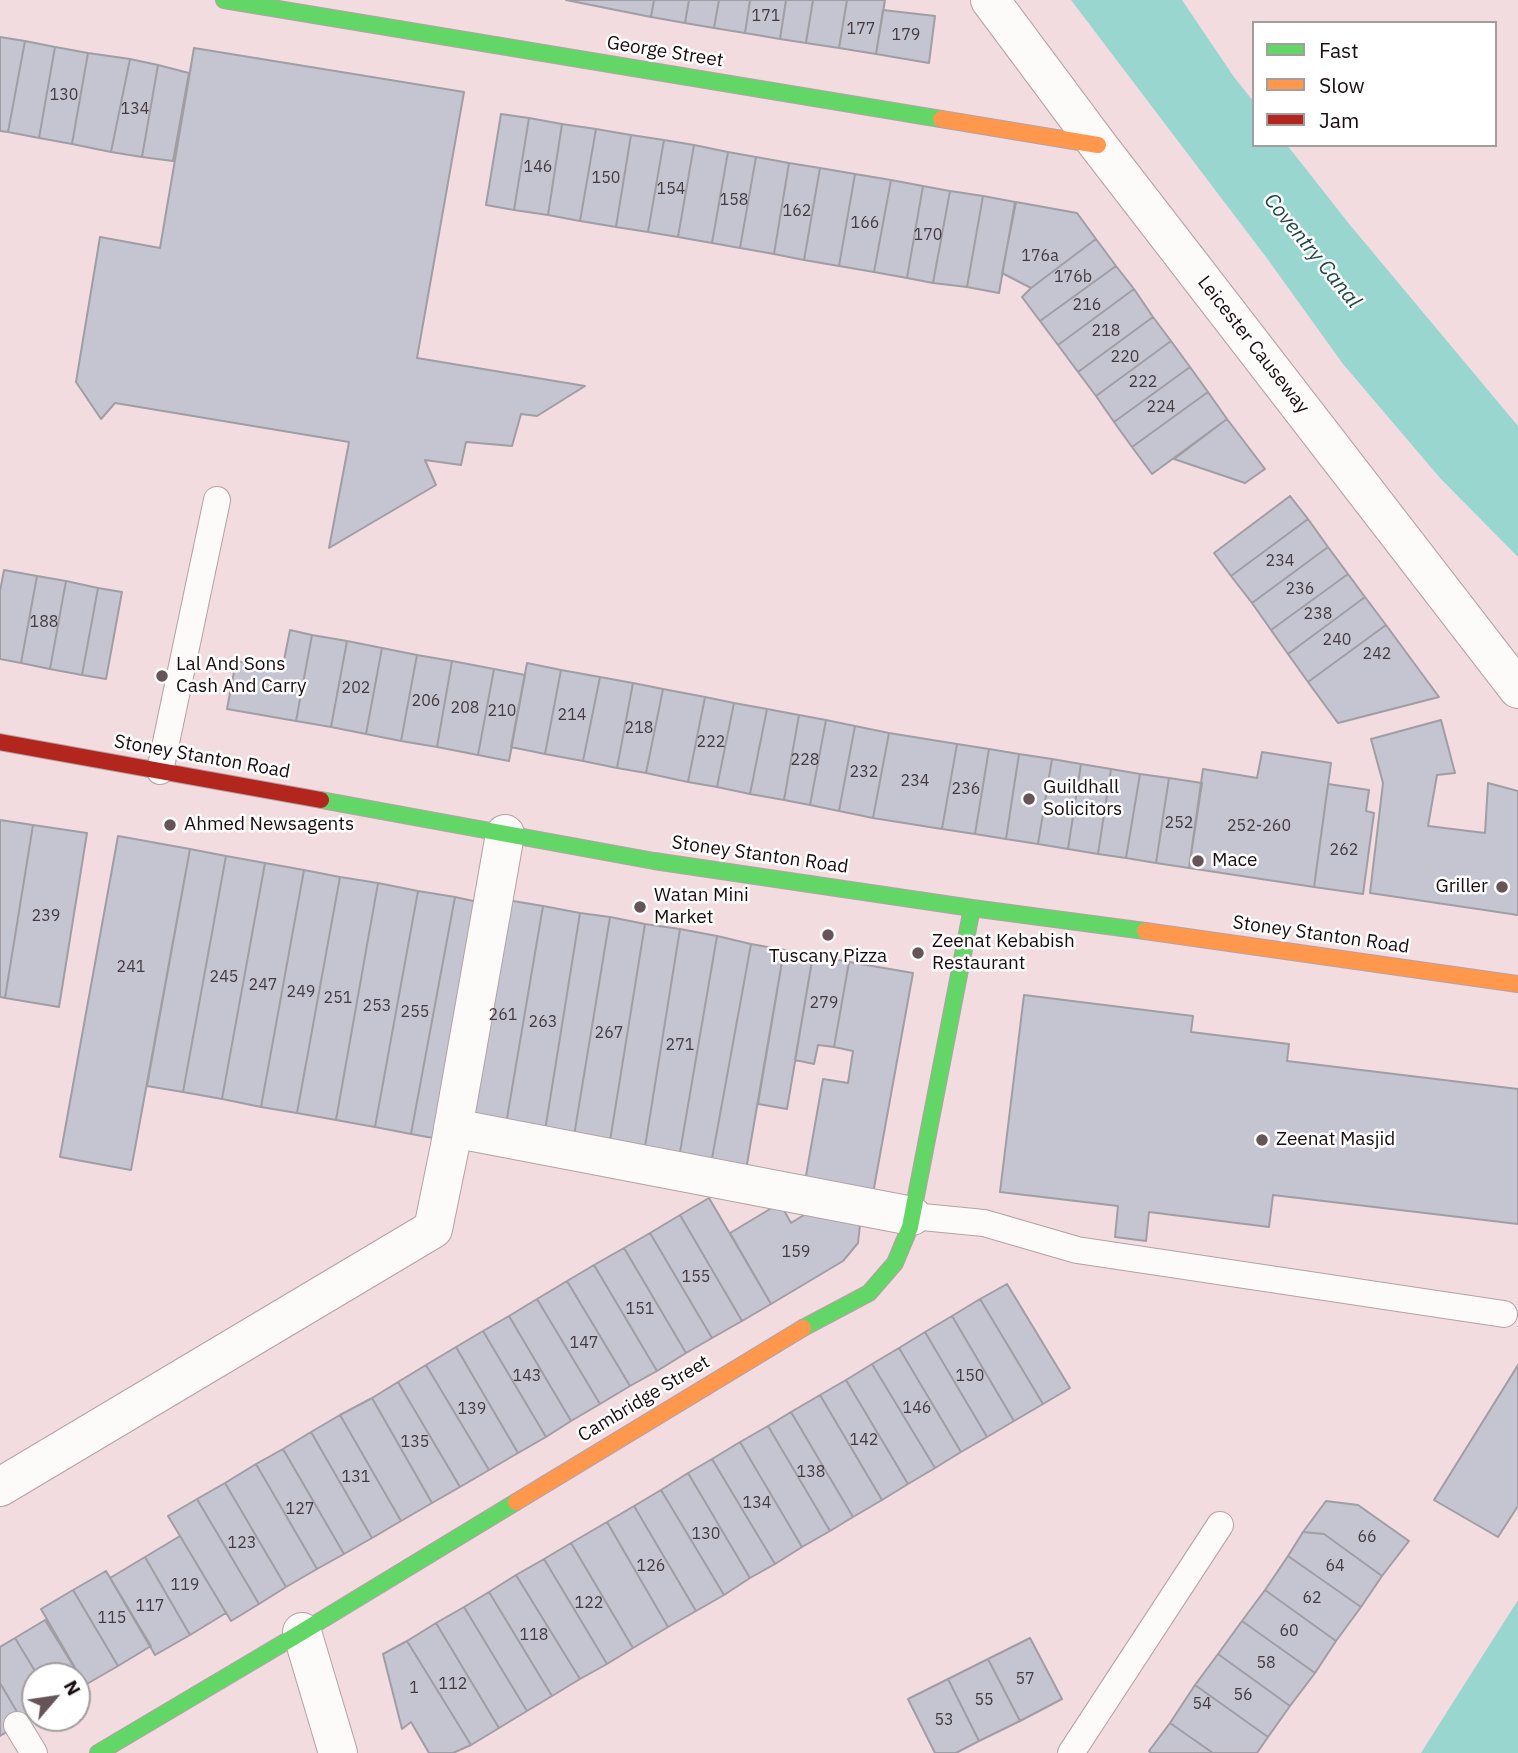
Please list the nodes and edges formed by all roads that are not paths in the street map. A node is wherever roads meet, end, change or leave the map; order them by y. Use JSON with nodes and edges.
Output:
{"nodes":[{"id":1,"x":225,"y":0,"type":"edge"},
{"id":2,"x":990,"y":0,"type":"edge"},
{"id":3,"x":1098,"y":145,"type":"junction"},
{"id":4,"x":217,"y":499,"type":"dead end"},
{"id":5,"x":1518,"y":689,"type":"edge"},
{"id":6,"x":0,"y":742,"type":"edge"},
{"id":7,"x":160,"y":771,"type":"junction"},
{"id":8,"x":505,"y":834,"type":"junction"},
{"id":9,"x":972,"y":908,"type":"junction"},
{"id":10,"x":1518,"y":984,"type":"edge"},
{"id":11,"x":453,"y":1128,"type":"junction"},
{"id":12,"x":912,"y":1216,"type":"junction"},
{"id":13,"x":1504,"y":1314,"type":"dead end"},
{"id":14,"x":0,"y":1487,"type":"edge"},
{"id":15,"x":1220,"y":1525,"type":"dead end"},
{"id":16,"x":302,"y":1632,"type":"junction"},
{"id":17,"x":17,"y":1725,"type":"dead end"},
{"id":18,"x":34,"y":1753,"type":"edge"},
{"id":19,"x":98,"y":1753,"type":"edge"},
{"id":20,"x":338,"y":1753,"type":"edge"},
{"id":21,"x":1071,"y":1753,"type":"edge"}],
"edges":[{"from":1,"to":3,"type":"street","name":"George Street"},
{"from":2,"to":3,"type":"street","name":"Leicester Causeway"},
{"from":3,"to":5,"type":"street","name":"Leicester Causeway"},
{"from":4,"to":7,"type":"lane"},
{"from":6,"to":7,"type":"street","name":"Stoney Stanton Road"},
{"from":7,"to":8,"type":"street","name":"Stoney Stanton Road"},
{"from":8,"to":9,"type":"street","name":"Stoney Stanton Road"},
{"from":8,"to":11,"type":"street"},
{"from":9,"to":10,"type":"street","name":"Stoney Stanton Road"},
{"from":9,"to":12,"type":"street","name":"Cambridge Street"},
{"from":11,"to":12,"type":"street"},
{"from":11,"to":14,"type":"street"},
{"from":12,"to":13,"type":"lane"},
{"from":12,"to":16,"type":"street","name":"Cambridge Street"},
{"from":15,"to":21,"type":"lane"},
{"from":16,"to":19,"type":"street","name":"Cambridge Street"},
{"from":16,"to":20,"type":"street"},
{"from":17,"to":18,"type":"lane"}]}
